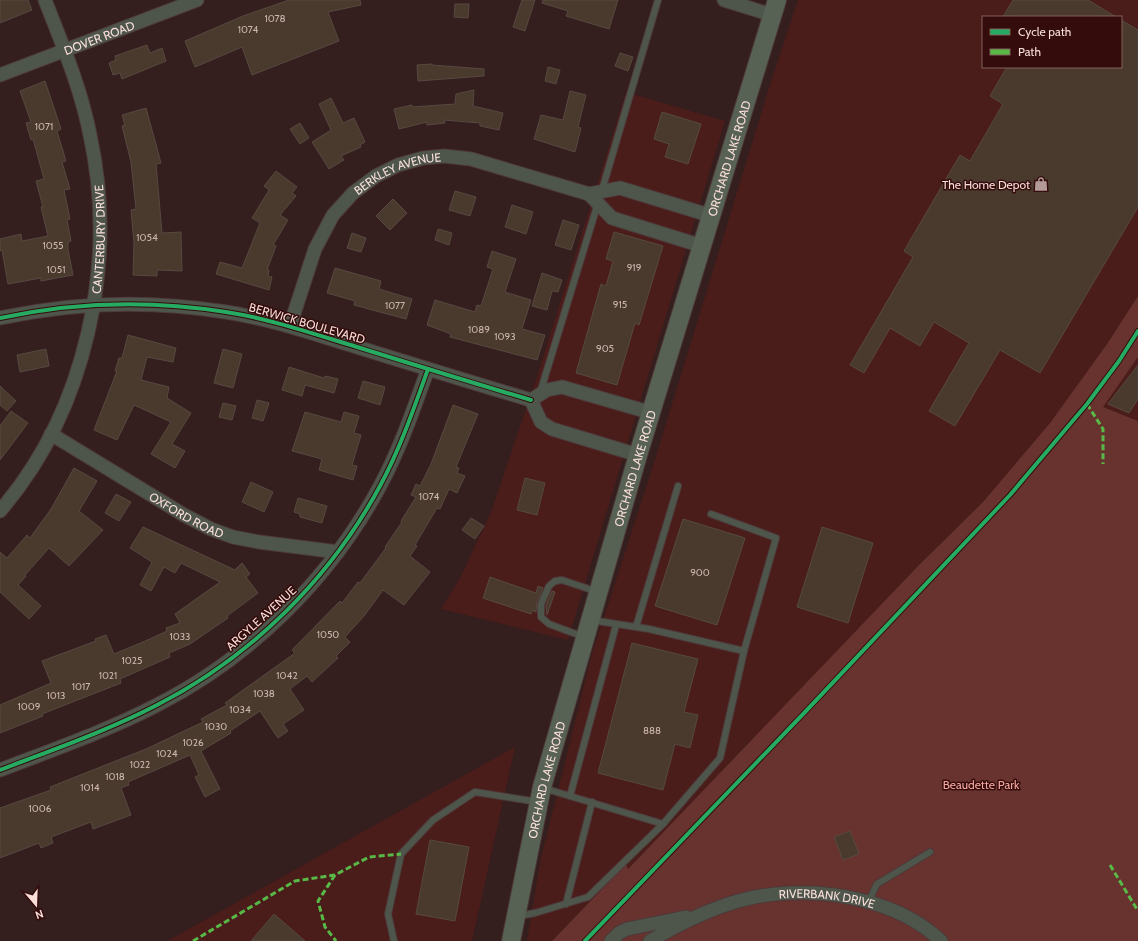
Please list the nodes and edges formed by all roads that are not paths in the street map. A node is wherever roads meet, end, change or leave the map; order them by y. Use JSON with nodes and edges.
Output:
{"nodes":[{"id":1,"x":45,"y":0,"type":"edge"},
{"id":2,"x":197,"y":0,"type":"edge"},
{"id":3,"x":658,"y":0,"type":"edge"},
{"id":4,"x":724,"y":0,"type":"edge"},
{"id":5,"x":774,"y":7,"type":"edge"},
{"id":6,"x":65,"y":50,"type":"junction"},
{"id":7,"x":0,"y":74,"type":"edge"},
{"id":8,"x":602,"y":191,"type":"junction"},
{"id":9,"x":589,"y":194,"type":"junction"},
{"id":10,"x":598,"y":204,"type":"junction"},
{"id":11,"x":712,"y":216,"type":"junction"},
{"id":12,"x":702,"y":246,"type":"junction"},
{"id":13,"x":93,"y":304,"type":"junction"},
{"id":14,"x":0,"y":318,"type":"edge"},
{"id":15,"x":290,"y":326,"type":"junction"},
{"id":16,"x":428,"y":369,"type":"junction"},
{"id":17,"x":536,"y":397,"type":"junction"},
{"id":18,"x":652,"y":413,"type":"junction"},
{"id":19,"x":51,"y":434,"type":"junction"},
{"id":20,"x":638,"y":455,"type":"junction"},
{"id":21,"x":678,"y":486,"type":"dead end"},
{"id":22,"x":0,"y":511,"type":"edge"},
{"id":23,"x":712,"y":514,"type":"dead end"},
{"id":24,"x":338,"y":552,"type":"junction"},
{"id":25,"x":598,"y":592,"type":"junction"},
{"id":26,"x":590,"y":620,"type":"junction"},
{"id":27,"x":616,"y":625,"type":"junction"},
{"id":28,"x":636,"y":627,"type":"junction"},
{"id":29,"x":585,"y":638,"type":"junction"},
{"id":30,"x":744,"y":651,"type":"junction"},
{"id":31,"x":0,"y":770,"type":"edge"},
{"id":32,"x":540,"y":795,"type":"junction"},
{"id":33,"x":570,"y":796,"type":"junction"},
{"id":34,"x":592,"y":802,"type":"junction"},
{"id":35,"x":663,"y":824,"type":"junction"},
{"id":36,"x":930,"y":852,"type":"dead end"},
{"id":37,"x":868,"y":902,"type":"junction"},
{"id":38,"x":566,"y":904,"type":"junction"},
{"id":39,"x":705,"y":913,"type":"junction"},
{"id":40,"x":515,"y":916,"type":"junction"},
{"id":41,"x":394,"y":941,"type":"edge"},
{"id":42,"x":511,"y":941,"type":"edge"},
{"id":43,"x":611,"y":941,"type":"edge"},
{"id":44,"x":650,"y":941,"type":"edge"},
{"id":45,"x":941,"y":941,"type":"edge"}],
"edges":[{"from":1,"to":6,"type":"street","name":"CANTERBURY DRIVE"},
{"from":2,"to":6,"type":"street","name":"DOVER ROAD"},
{"from":3,"to":8,"type":"lane"},
{"from":4,"to":5,"type":"street"},
{"from":5,"to":11,"type":"main road","name":"ORCHARD LAKE ROAD"},
{"from":6,"to":7,"type":"street","name":"DOVER ROAD"},
{"from":6,"to":13,"type":"street","name":"CANTERBURY DRIVE"},
{"from":8,"to":9,"type":"street","name":"BERKLEY AVENUE"},
{"from":8,"to":10,"type":"lane"},
{"from":8,"to":11,"type":"street","name":"BERKLEY AVENUE"},
{"from":9,"to":10,"type":"street"},
{"from":9,"to":15,"type":"street","name":"BERKLEY AVENUE"},
{"from":10,"to":12,"type":"street"},
{"from":10,"to":17,"type":"lane"},
{"from":11,"to":12,"type":"main road","name":"ORCHARD LAKE ROAD"},
{"from":12,"to":18,"type":"main road","name":"ORCHARD LAKE ROAD"},
{"from":13,"to":14,"type":"street","name":"BERWICK BOULEVARD"},
{"from":13,"to":15,"type":"street","name":"BERWICK BOULEVARD"},
{"from":13,"to":19,"type":"street","name":"CANTERBURY DRIVE"},
{"from":15,"to":16,"type":"street","name":"BERWICK BOULEVARD"},
{"from":16,"to":17,"type":"street","name":"BERWICK BOULEVARD"},
{"from":16,"to":24,"type":"street","name":"ARGYLE AVENUE"},
{"from":17,"to":18,"type":"street"},
{"from":17,"to":20,"type":"street"},
{"from":18,"to":20,"type":"main road","name":"ORCHARD LAKE ROAD"},
{"from":19,"to":22,"type":"street","name":"CANTERBURY DRIVE"},
{"from":19,"to":24,"type":"street","name":"OXFORD ROAD"},
{"from":20,"to":25,"type":"main road","name":"ORCHARD LAKE ROAD"},
{"from":21,"to":28,"type":"lane"},
{"from":23,"to":30,"type":"lane"},
{"from":24,"to":31,"type":"street","name":"ARGYLE AVENUE"},
{"from":25,"to":26,"type":"main road","name":"ORCHARD LAKE ROAD"},
{"from":25,"to":29,"type":"lane"},
{"from":26,"to":27,"type":"lane"},
{"from":26,"to":29,"type":"main road","name":"ORCHARD LAKE ROAD"},
{"from":27,"to":28,"type":"lane"},
{"from":27,"to":33,"type":"lane"},
{"from":28,"to":30,"type":"lane"},
{"from":29,"to":32,"type":"main road","name":"ORCHARD LAKE ROAD"},
{"from":30,"to":35,"type":"lane"},
{"from":32,"to":33,"type":"lane"},
{"from":32,"to":40,"type":"main road","name":"ORCHARD LAKE ROAD"},
{"from":32,"to":41,"type":"lane"},
{"from":33,"to":34,"type":"lane"},
{"from":34,"to":35,"type":"lane"},
{"from":34,"to":38,"type":"lane"},
{"from":35,"to":38,"type":"lane"},
{"from":36,"to":37,"type":"lane"},
{"from":37,"to":39,"type":"street","name":"RIVERBANK DRIVE"},
{"from":37,"to":45,"type":"street","name":"RIVERBANK DRIVE"},
{"from":38,"to":40,"type":"lane"},
{"from":39,"to":43,"type":"street","name":"RIVERBANK DRIVE"},
{"from":39,"to":44,"type":"street","name":"RIVERBANK DRIVE"},
{"from":40,"to":42,"type":"main road","name":"ORCHARD LAKE ROAD"}]}
